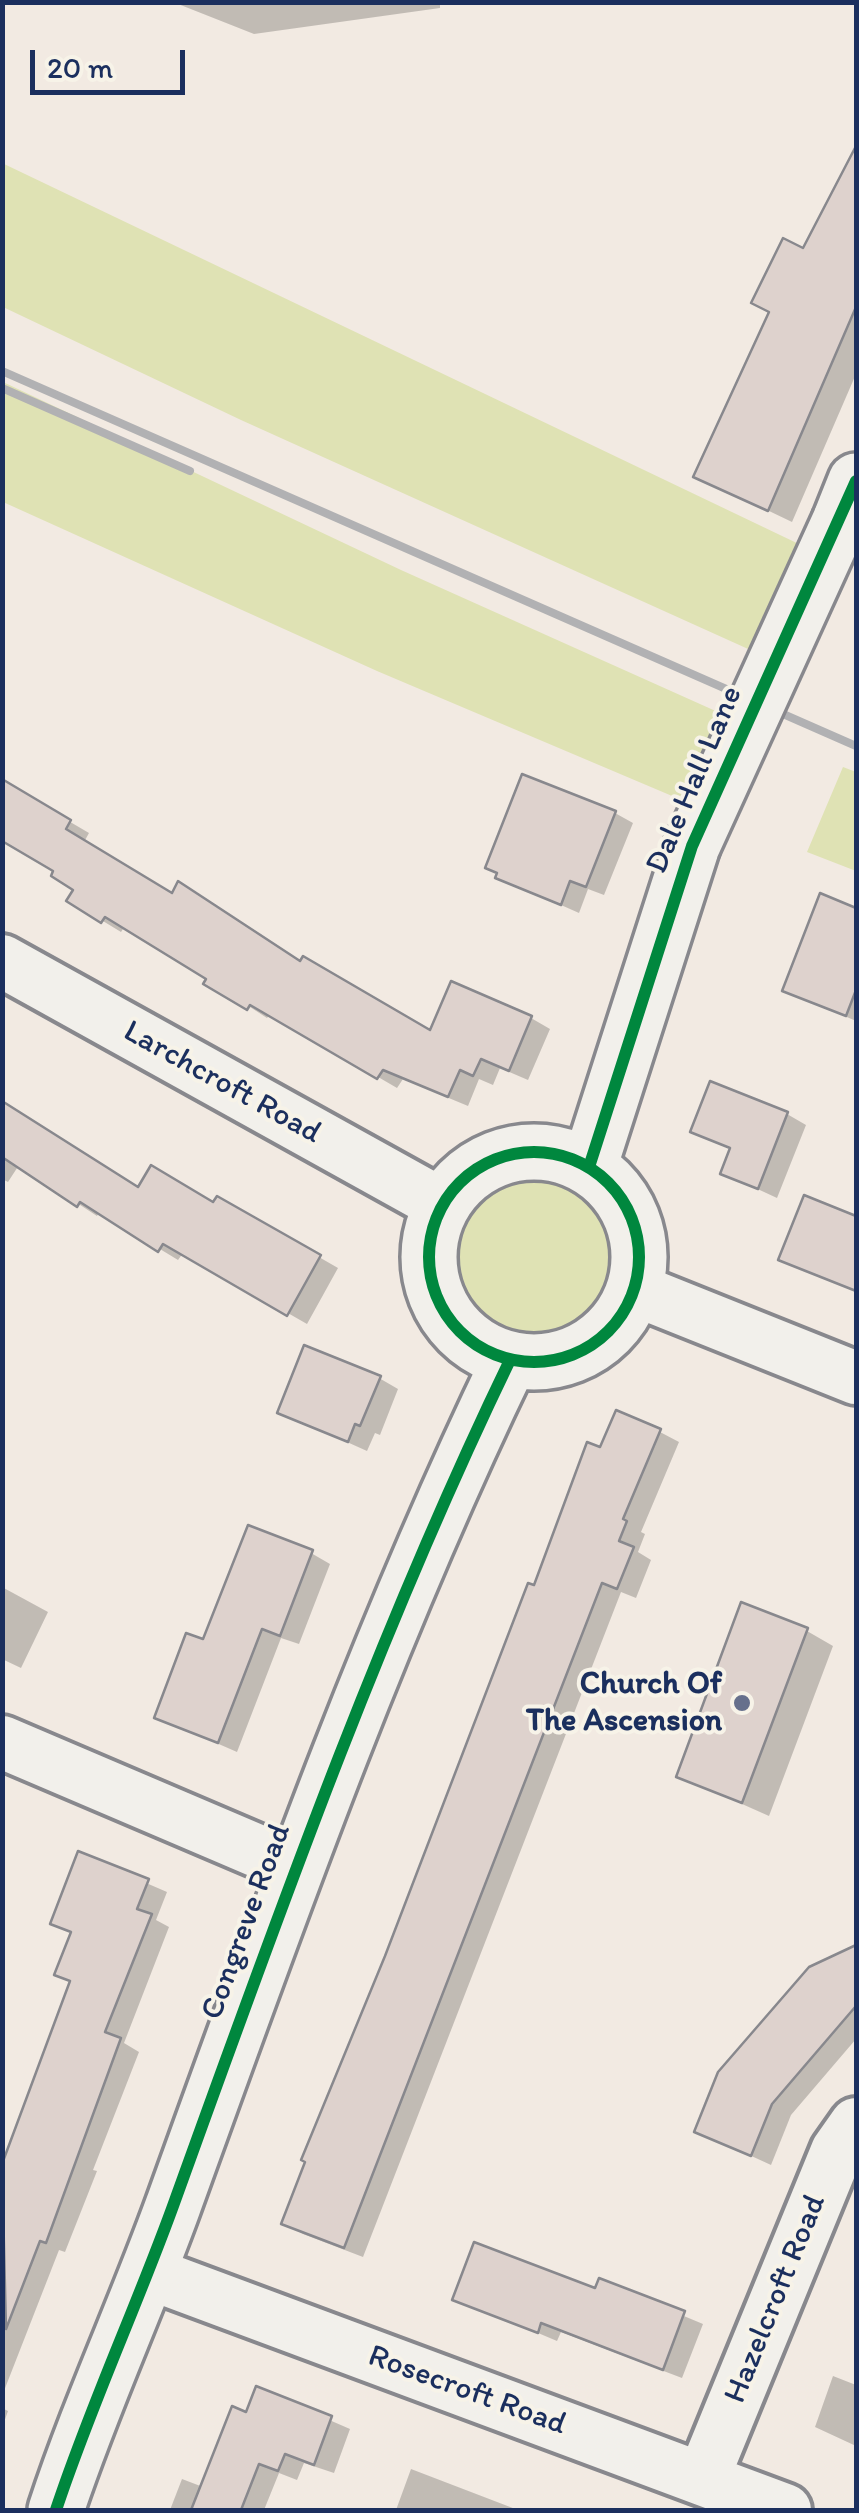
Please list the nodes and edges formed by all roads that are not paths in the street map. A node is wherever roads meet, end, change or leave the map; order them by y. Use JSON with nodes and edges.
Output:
{"nodes":[{"id":1,"x":848,"y":500,"type":"edge"},
{"id":2,"x":2,"y":962,"type":"edge"},
{"id":3,"x":589,"y":1167,"type":"junction"},
{"id":4,"x":442,"y":1204,"type":"junction"},
{"id":5,"x":636,"y":1290,"type":"junction"},
{"id":6,"x":510,"y":1360,"type":"junction"},
{"id":7,"x":856,"y":1378,"type":"edge"},
{"id":8,"x":2,"y":1742,"type":"edge"},
{"id":9,"x":295,"y":1867,"type":"junction"},
{"id":10,"x":856,"y":2124,"type":"edge"},
{"id":11,"x":149,"y":2273,"type":"junction"},
{"id":12,"x":703,"y":2478,"type":"junction"},
{"id":13,"x":56,"y":2510,"type":"edge"},
{"id":14,"x":785,"y":2510,"type":"edge"}],
"edges":[{"from":1,"to":3,"type":"street","name":"Dale Hall Lane","bridge":true},
{"from":2,"to":4,"type":"street","name":"Larchcroft Road"},
{"from":3,"to":4,"type":"street"},
{"from":3,"to":5,"type":"street"},
{"from":4,"to":6,"type":"street"},
{"from":5,"to":6,"type":"street"},
{"from":5,"to":7,"type":"street"},
{"from":6,"to":9,"type":"street","name":"Congreve Road"},
{"from":8,"to":9,"type":"street"},
{"from":9,"to":11,"type":"street","name":"Congreve Road"},
{"from":10,"to":12,"type":"street","name":"Hazelcroft Road"},
{"from":11,"to":12,"type":"street","name":"Rosecroft Road"},
{"from":11,"to":13,"type":"street","name":"Congreve Road"},
{"from":12,"to":14,"type":"street","name":"Rosecroft Road"}]}
